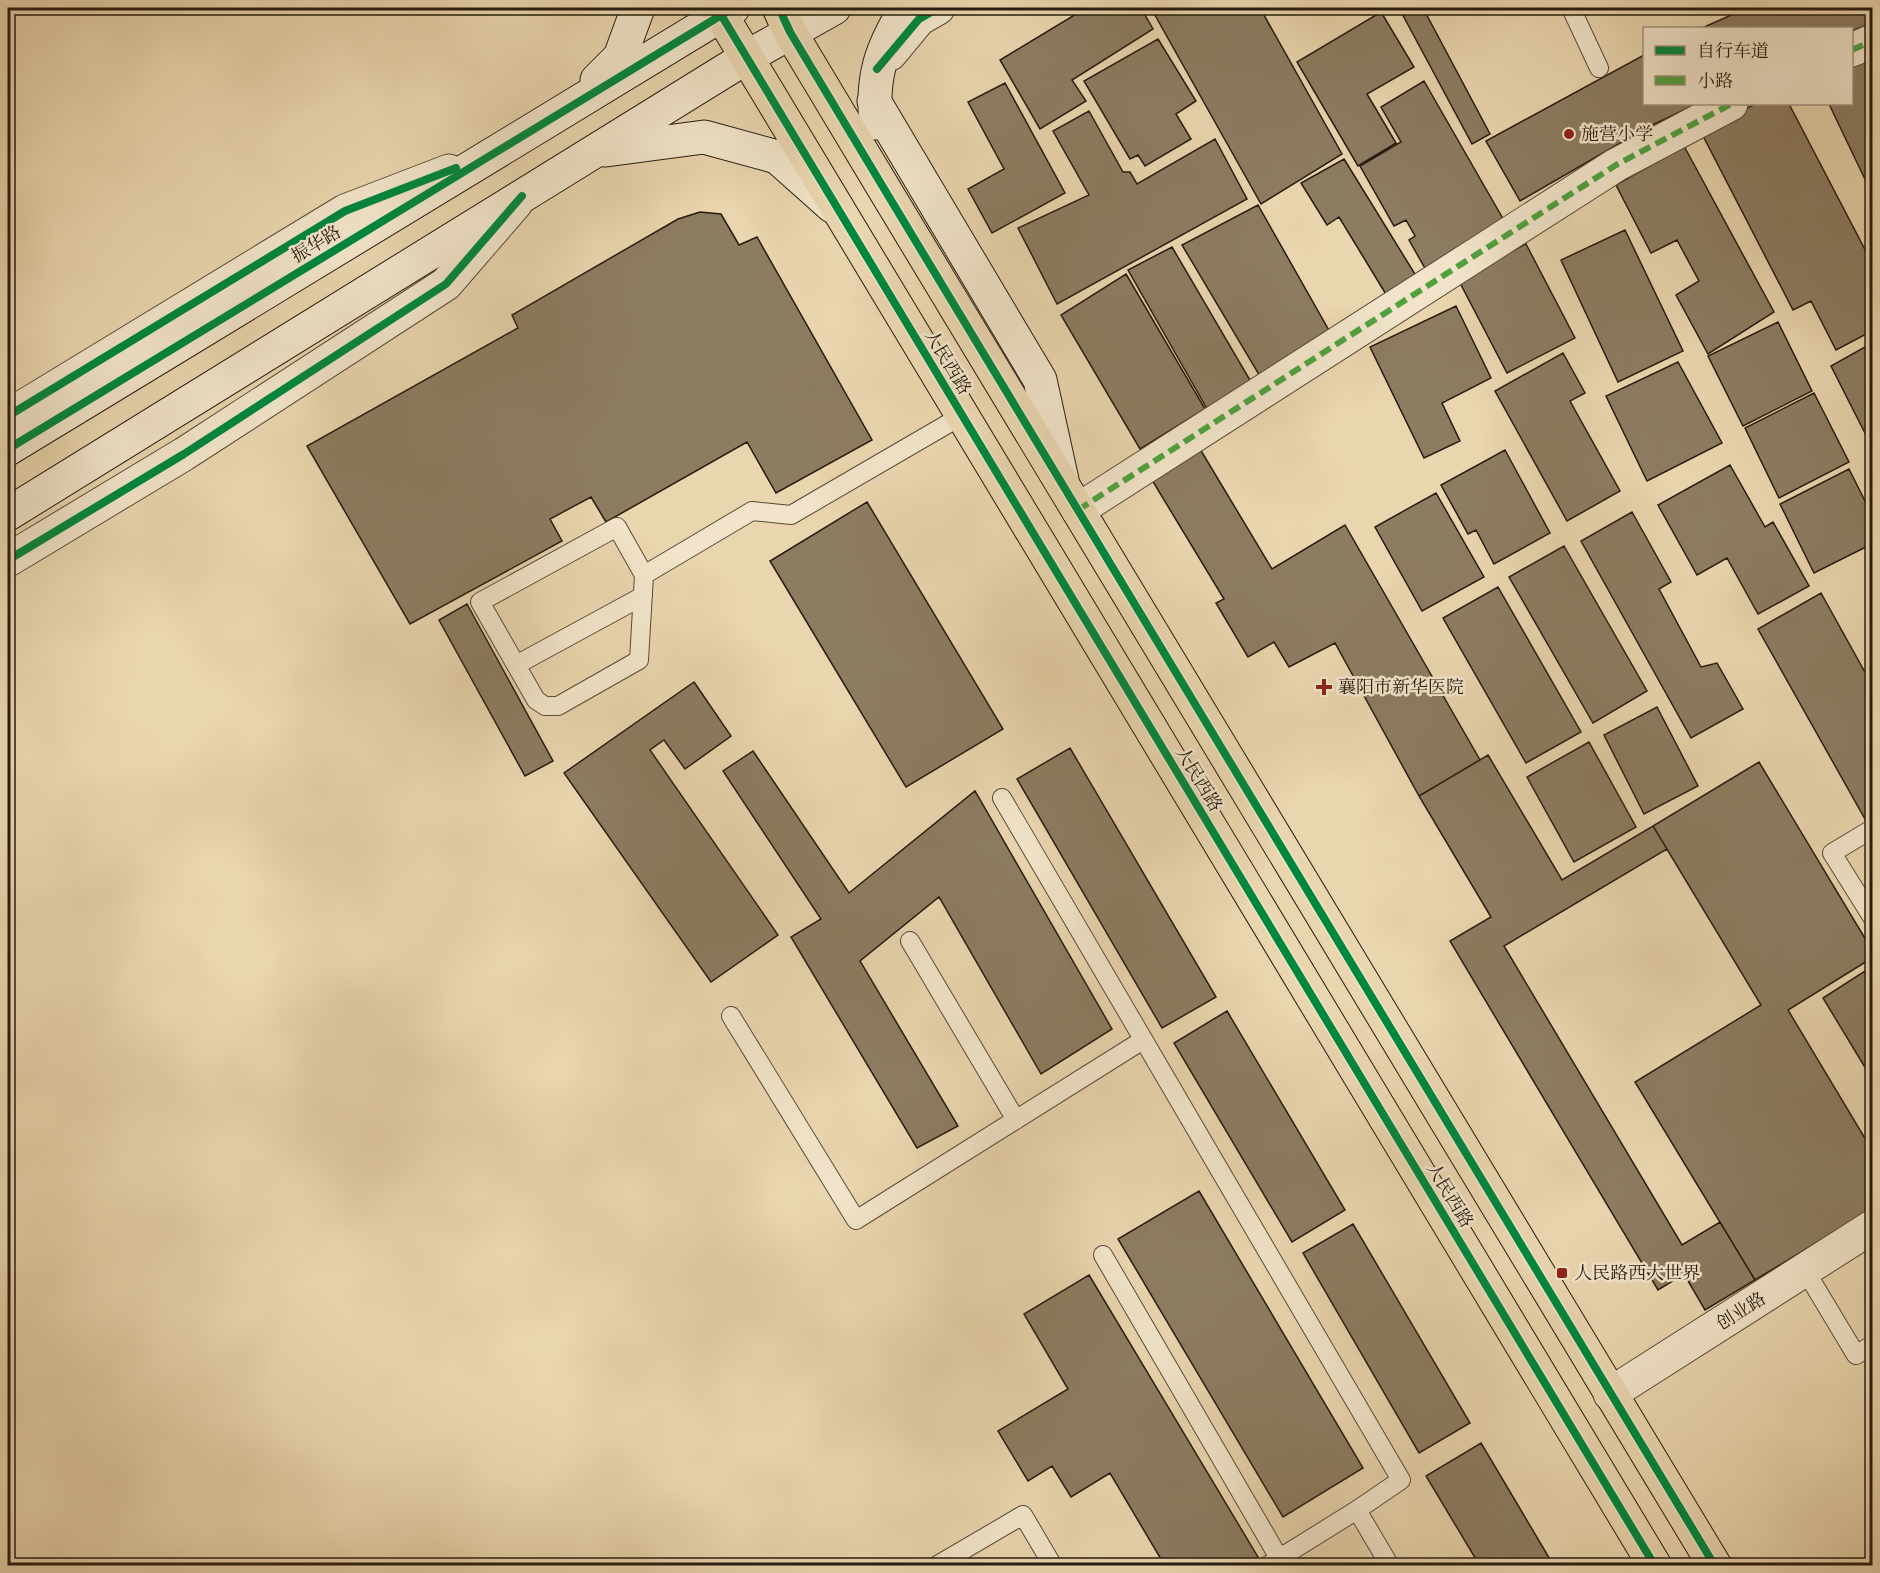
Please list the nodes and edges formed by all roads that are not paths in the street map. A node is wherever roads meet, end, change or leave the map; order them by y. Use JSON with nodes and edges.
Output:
{"nodes":[{"id":1,"x":638,"y":8,"type":"edge"},
{"id":2,"x":834,"y":8,"type":"edge"},
{"id":3,"x":906,"y":8,"type":"edge"},
{"id":4,"x":938,"y":8,"type":"edge"},
{"id":5,"x":1571,"y":8,"type":"edge"},
{"id":6,"x":724,"y":10,"type":"edge"},
{"id":7,"x":784,"y":20,"type":"edge"},
{"id":8,"x":1872,"y":41,"type":"edge"},
{"id":9,"x":1853,"y":49,"type":"edge"},
{"id":10,"x":747,"y":57,"type":"junction"},
{"id":11,"x":1599,"y":68,"type":"dead end"},
{"id":12,"x":877,"y":69,"type":"junction"},
{"id":13,"x":873,"y":101,"type":"junction"},
{"id":14,"x":1729,"y":105,"type":"edge"},
{"id":15,"x":566,"y":109,"type":"junction"},
{"id":16,"x":595,"y":151,"type":"junction"},
{"id":17,"x":495,"y":152,"type":"junction"},
{"id":18,"x":883,"y":187,"type":"junction"},
{"id":19,"x":522,"y":196,"type":"junction"},
{"id":20,"x":843,"y":216,"type":"junction"},
{"id":21,"x":963,"y":415,"type":"junction"},
{"id":22,"x":8,"y":416,"type":"edge"},
{"id":23,"x":8,"y":449,"type":"edge"},
{"id":24,"x":1071,"y":499,"type":"junction"},
{"id":25,"x":8,"y":514,"type":"edge"},
{"id":26,"x":8,"y":560,"type":"edge"},
{"id":27,"x":644,"y":576,"type":"junction"},
{"id":28,"x":643,"y":596,"type":"junction"},
{"id":29,"x":516,"y":665,"type":"junction"},
{"id":30,"x":1002,"y":798,"type":"dead end"},
{"id":31,"x":1872,"y":829,"type":"edge"},
{"id":32,"x":1872,"y":917,"type":"edge"},
{"id":33,"x":910,"y":941,"type":"dead end"},
{"id":34,"x":731,"y":1016,"type":"dead end"},
{"id":35,"x":1143,"y":1040,"type":"junction"},
{"id":36,"x":1016,"y":1120,"type":"junction"},
{"id":37,"x":1872,"y":1227,"type":"edge"},
{"id":38,"x":1103,"y":1255,"type":"dead end"},
{"id":39,"x":1805,"y":1270,"type":"junction"},
{"id":40,"x":1872,"y":1346,"type":"edge"},
{"id":41,"x":1610,"y":1394,"type":"junction"},
{"id":42,"x":1357,"y":1510,"type":"junction"},
{"id":43,"x":1273,"y":1562,"type":"edge"},
{"id":44,"x":936,"y":1566,"type":"edge"},
{"id":45,"x":1053,"y":1566,"type":"edge"},
{"id":46,"x":1390,"y":1566,"type":"edge"},
{"id":47,"x":1655,"y":1566,"type":"edge"},
{"id":48,"x":1715,"y":1566,"type":"edge"}],
"edges":[{"from":1,"to":15,"type":"main road"},
{"from":2,"to":7,"type":"main road"},
{"from":3,"to":12,"type":"main road"},
{"from":4,"to":12,"type":"main road"},
{"from":5,"to":11,"type":"lane"},
{"from":6,"to":10,"type":"main road","name":"人民西路"},
{"from":6,"to":15,"type":"main road","name":"振华路"},
{"from":7,"to":10,"type":"main road"},
{"from":7,"to":18,"type":"main road","name":"人民西路"},
{"from":8,"to":9,"type":"main road"},
{"from":10,"to":16,"type":"main road"},
{"from":10,"to":20,"type":"main road","name":"人民西路"},
{"from":12,"to":13,"type":"main road"},
{"from":13,"to":18,"type":"main road"},
{"from":13,"to":24,"type":"main road"},
{"from":14,"to":24,"type":"main road"},
{"from":15,"to":17,"type":"main road","name":"振华路"},
{"from":16,"to":19,"type":"main road"},
{"from":16,"to":20,"type":"main road"},
{"from":17,"to":22,"type":"main road"},
{"from":17,"to":23,"type":"main road","name":"振华路"},
{"from":18,"to":24,"type":"main road","name":"人民西路"},
{"from":19,"to":25,"type":"main road"},
{"from":19,"to":26,"type":"main road"},
{"from":20,"to":21,"type":"main road","name":"人民西路"},
{"from":21,"to":27,"type":"lane"},
{"from":21,"to":47,"type":"main road","name":"人民西路"},
{"from":24,"to":41,"type":"main road","name":"人民西路"},
{"from":27,"to":28,"type":"lane"},
{"from":27,"to":29,"type":"lane"},
{"from":28,"to":29,"type":"lane"},
{"from":28,"to":29,"type":"lane"},
{"from":30,"to":35,"type":"lane"},
{"from":31,"to":32,"type":"lane"},
{"from":33,"to":36,"type":"lane"},
{"from":34,"to":36,"type":"lane"},
{"from":35,"to":36,"type":"lane"},
{"from":35,"to":42,"type":"lane"},
{"from":37,"to":39,"type":"main road","name":"创业路"},
{"from":38,"to":43,"type":"lane"},
{"from":39,"to":40,"type":"lane"},
{"from":39,"to":41,"type":"main road","name":"创业路"},
{"from":41,"to":48,"type":"main road","name":"人民西路"},
{"from":42,"to":43,"type":"lane"},
{"from":42,"to":46,"type":"lane"},
{"from":44,"to":45,"type":"lane"}]}
